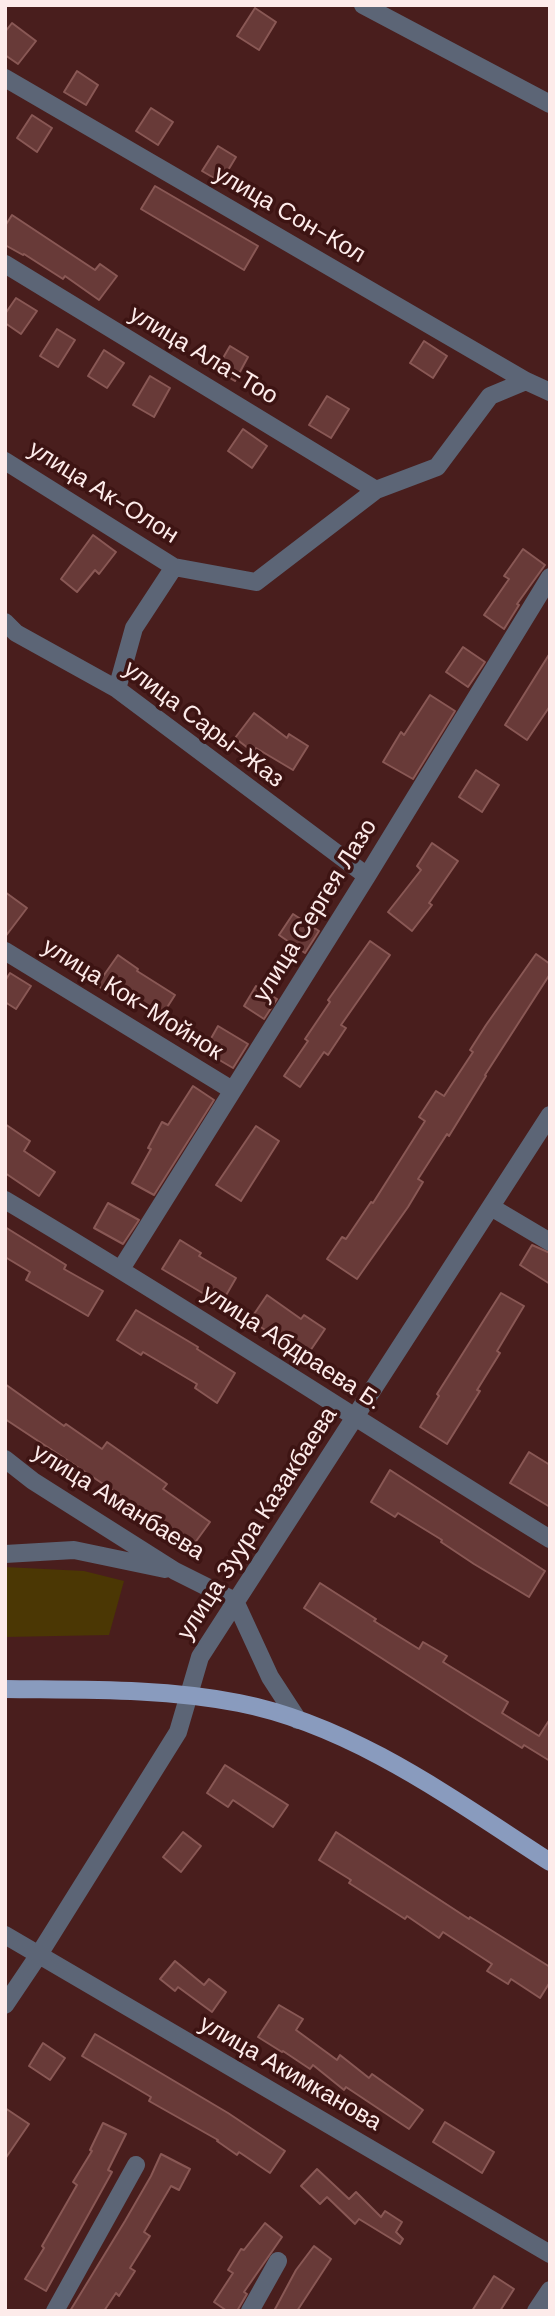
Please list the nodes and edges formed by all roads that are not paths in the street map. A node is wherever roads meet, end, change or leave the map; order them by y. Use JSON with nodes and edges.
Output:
{"nodes":[{"id":1,"x":363,"y":5,"type":"edge"},
{"id":2,"x":5,"y":78,"type":"edge"},
{"id":3,"x":550,"y":104,"type":"edge"},
{"id":4,"x":5,"y":264,"type":"edge"},
{"id":5,"x":526,"y":381,"type":"junction"},
{"id":6,"x":550,"y":392,"type":"edge"},
{"id":7,"x":5,"y":461,"type":"edge"},
{"id":8,"x":376,"y":490,"type":"junction"},
{"id":9,"x":174,"y":567,"type":"junction"},
{"id":10,"x":550,"y":577,"type":"edge"},
{"id":11,"x":9,"y":634,"type":"edge"},
{"id":12,"x":117,"y":689,"type":"junction"},
{"id":13,"x":367,"y":876,"type":"junction"},
{"id":14,"x":5,"y":951,"type":"edge"},
{"id":15,"x":232,"y":1090,"type":"junction"},
{"id":16,"x":550,"y":1115,"type":"edge"},
{"id":17,"x":5,"y":1200,"type":"edge"},
{"id":18,"x":491,"y":1207,"type":"junction"},
{"id":19,"x":550,"y":1242,"type":"edge"},
{"id":20,"x":121,"y":1269,"type":"junction"},
{"id":21,"x":355,"y":1419,"type":"junction"},
{"id":22,"x":5,"y":1459,"type":"edge"},
{"id":23,"x":550,"y":1539,"type":"edge"},
{"id":24,"x":5,"y":1554,"type":"edge"},
{"id":25,"x":175,"y":1571,"type":"junction"},
{"id":26,"x":235,"y":1601,"type":"junction"},
{"id":27,"x":5,"y":1689,"type":"edge"},
{"id":28,"x":190,"y":1695,"type":"junction"},
{"id":29,"x":298,"y":1720,"type":"junction"},
{"id":30,"x":550,"y":1862,"type":"edge"},
{"id":31,"x":5,"y":1936,"type":"edge"},
{"id":32,"x":38,"y":1956,"type":"junction"},
{"id":33,"x":5,"y":2005,"type":"edge"},
{"id":34,"x":136,"y":2165,"type":"dead end"},
{"id":35,"x":550,"y":2254,"type":"edge"},
{"id":36,"x":278,"y":2260,"type":"dead end"},
{"id":37,"x":550,"y":2290,"type":"edge"},
{"id":38,"x":55,"y":2311,"type":"edge"},
{"id":39,"x":250,"y":2311,"type":"edge"},
{"id":40,"x":536,"y":2311,"type":"edge"}],
"edges":[{"from":1,"to":3,"type":"street"},
{"from":2,"to":5,"type":"street","name":"улица Сон-Кол"},
{"from":4,"to":8,"type":"street","name":"улица Ала-Тоо"},
{"from":5,"to":6,"type":"street","name":"улица Сон-Кол"},
{"from":5,"to":8,"type":"street"},
{"from":7,"to":9,"type":"street","name":"улица Ак-Олон"},
{"from":8,"to":9,"type":"street"},
{"from":9,"to":12,"type":"street"},
{"from":10,"to":13,"type":"street","name":"улица Сергея Лазо"},
{"from":11,"to":12,"type":"street","name":"улица Сары-Жаз"},
{"from":12,"to":13,"type":"street","name":"улица Сары-Жаз"},
{"from":13,"to":15,"type":"street","name":"улица Сергея Лазо"},
{"from":14,"to":15,"type":"street","name":"улица Кок-Мойнок"},
{"from":15,"to":20,"type":"street","name":"улица Сергея Лазо"},
{"from":16,"to":18,"type":"street","name":"улица Зуура Казакбаева"},
{"from":17,"to":20,"type":"street","name":"улица Абдраева Б."},
{"from":18,"to":19,"type":"street"},
{"from":18,"to":21,"type":"street","name":"улица Зуура Казакбаева"},
{"from":20,"to":21,"type":"street","name":"улица Абдраева Б."},
{"from":21,"to":23,"type":"street","name":"улица Абдраева Б."},
{"from":21,"to":26,"type":"street","name":"улица Зуура Казакбаева"},
{"from":22,"to":25,"type":"street","name":"улица Аманбаева"},
{"from":24,"to":25,"type":"street"},
{"from":25,"to":26,"type":"street","name":"улица Аманбаева"},
{"from":26,"to":28,"type":"street","name":"улица Зуура Казакбаева"},
{"from":26,"to":29,"type":"street"},
{"from":27,"to":28,"type":"main road"},
{"from":28,"to":29,"type":"main road"},
{"from":28,"to":32,"type":"street","name":"улица Зуура Казакбаева"},
{"from":29,"to":30,"type":"main road"},
{"from":31,"to":32,"type":"street","name":"улица Акимканова"},
{"from":32,"to":33,"type":"street","name":"улица Зуура Казакбаева"},
{"from":32,"to":35,"type":"street","name":"улица Акимканова"},
{"from":34,"to":38,"type":"street"},
{"from":36,"to":39,"type":"street"},
{"from":37,"to":40,"type":"street"}]}
